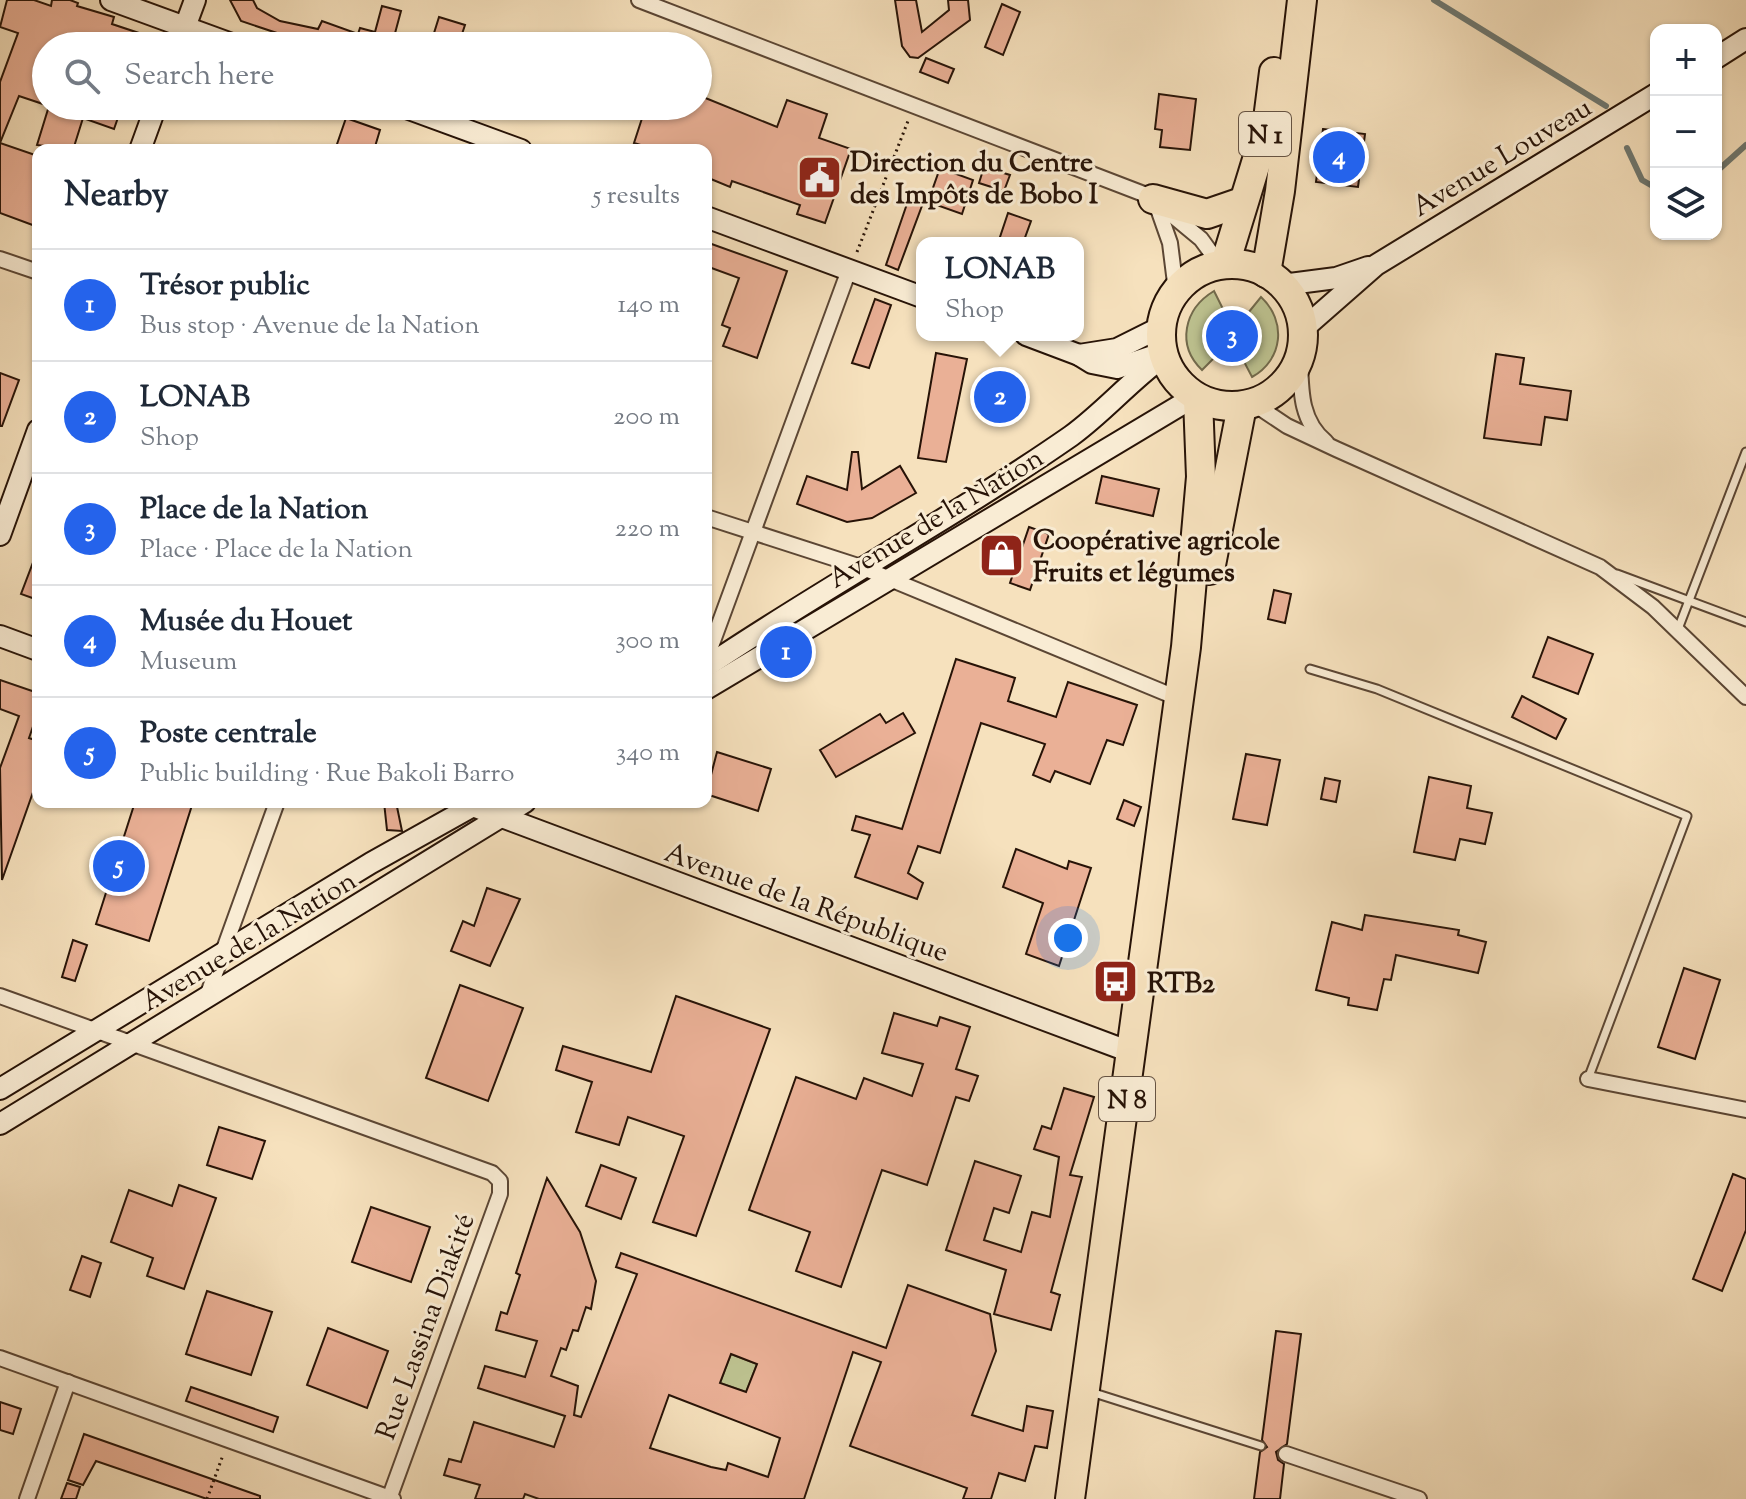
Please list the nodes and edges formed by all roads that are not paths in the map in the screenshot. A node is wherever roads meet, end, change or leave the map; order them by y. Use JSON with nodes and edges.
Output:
{"nodes":[{"id":1,"x":111,"y":0,"type":"edge"},
{"id":2,"x":195,"y":0,"type":"edge"},
{"id":3,"x":639,"y":0,"type":"edge"},
{"id":4,"x":1284,"y":0,"type":"edge"},
{"id":5,"x":1302,"y":0,"type":"edge"},
{"id":6,"x":172,"y":32,"type":"edge"},
{"id":7,"x":184,"y":32,"type":"edge"},
{"id":8,"x":1746,"y":39,"type":"edge"},
{"id":9,"x":1722,"y":54,"type":"edge"},
{"id":10,"x":1653,"y":96,"type":"edge"},
{"id":11,"x":151,"y":120,"type":"edge"},
{"id":12,"x":438,"y":120,"type":"edge"},
{"id":13,"x":142,"y":144,"type":"edge"},
{"id":14,"x":503,"y":144,"type":"edge"},
{"id":15,"x":1151,"y":198,"type":"junction"},
{"id":16,"x":1242,"y":202,"type":"junction"},
{"id":17,"x":712,"y":219,"type":"edge"},
{"id":18,"x":0,"y":259,"type":"edge"},
{"id":19,"x":1223,"y":264,"type":"junction"},
{"id":20,"x":1376,"y":265,"type":"junction"},
{"id":21,"x":32,"y":270,"type":"edge"},
{"id":22,"x":849,"y":270,"type":"junction"},
{"id":23,"x":1274,"y":279,"type":"junction"},
{"id":24,"x":1176,"y":291,"type":"junction"},
{"id":25,"x":916,"y":295,"type":"edge"},
{"id":26,"x":1042,"y":341,"type":"edge"},
{"id":27,"x":1301,"y":342,"type":"junction"},
{"id":28,"x":1162,"y":345,"type":"junction"},
{"id":29,"x":1079,"y":355,"type":"junction"},
{"id":30,"x":1196,"y":405,"type":"junction"},
{"id":31,"x":1248,"y":405,"type":"junction"},
{"id":32,"x":32,"y":447,"type":"edge"},
{"id":33,"x":1336,"y":449,"type":"junction"},
{"id":34,"x":1746,"y":452,"type":"edge"},
{"id":35,"x":712,"y":519,"type":"edge"},
{"id":36,"x":752,"y":534,"type":"junction"},
{"id":37,"x":0,"y":535,"type":"edge"},
{"id":38,"x":861,"y":567,"type":"junction"},
{"id":39,"x":1600,"y":567,"type":"junction"},
{"id":40,"x":887,"y":577,"type":"junction"},
{"id":41,"x":1690,"y":601,"type":"junction"},
{"id":42,"x":1746,"y":622,"type":"edge"},
{"id":43,"x":1678,"y":629,"type":"junction"},
{"id":44,"x":0,"y":636,"type":"edge"},
{"id":45,"x":712,"y":644,"type":"edge"},
{"id":46,"x":32,"y":648,"type":"edge"},
{"id":47,"x":712,"y":663,"type":"edge"},
{"id":48,"x":1310,"y":669,"type":"dead end"},
{"id":49,"x":712,"y":685,"type":"edge"},
{"id":50,"x":1746,"y":697,"type":"edge"},
{"id":51,"x":1180,"y":699,"type":"junction"},
{"id":52,"x":275,"y":808,"type":"edge"},
{"id":53,"x":464,"y":808,"type":"edge"},
{"id":54,"x":482,"y":808,"type":"edge"},
{"id":55,"x":515,"y":808,"type":"edge"},
{"id":56,"x":501,"y":817,"type":"junction"},
{"id":57,"x":222,"y":955,"type":"junction"},
{"id":58,"x":0,"y":996,"type":"edge"},
{"id":59,"x":206,"y":999,"type":"junction"},
{"id":60,"x":97,"y":1029,"type":"junction"},
{"id":61,"x":134,"y":1042,"type":"junction"},
{"id":62,"x":1133,"y":1053,"type":"junction"},
{"id":63,"x":1588,"y":1079,"type":"joint"},
{"id":64,"x":0,"y":1089,"type":"edge"},
{"id":65,"x":1746,"y":1110,"type":"edge"},
{"id":66,"x":0,"y":1124,"type":"edge"},
{"id":67,"x":0,"y":1358,"type":"edge"},
{"id":68,"x":68,"y":1382,"type":"junction"},
{"id":69,"x":1085,"y":1390,"type":"junction"},
{"id":70,"x":1261,"y":1446,"type":"dead end"},
{"id":71,"x":1286,"y":1454,"type":"dead end"},
{"id":72,"x":27,"y":1499,"type":"edge"},
{"id":73,"x":391,"y":1499,"type":"edge"},
{"id":74,"x":1070,"y":1499,"type":"edge"},
{"id":75,"x":1419,"y":1499,"type":"edge"}],
"edges":[{"from":1,"to":6,"type":"main road"},
{"from":2,"to":7,"type":"main road"},
{"from":3,"to":15,"type":"street"},
{"from":4,"to":16,"type":"highway","number":"N 1"},
{"from":5,"to":23,"type":"highway","number":"N 1"},
{"from":8,"to":9,"type":"main road"},
{"from":10,"to":20,"type":"main road","name":"Avenue Louveau"},
{"from":11,"to":13,"type":"main road"},
{"from":12,"to":14,"type":"main road"},
{"from":15,"to":16,"type":"highway"},
{"from":15,"to":19,"type":"street"},
{"from":15,"to":24,"type":"street"},
{"from":16,"to":19,"type":"highway","number":"N 1"},
{"from":17,"to":22,"type":"main road"},
{"from":18,"to":21,"type":"street"},
{"from":19,"to":23,"type":"highway"},
{"from":19,"to":24,"type":"highway"},
{"from":20,"to":23,"type":"main road","name":"Avenue Louveau"},
{"from":20,"to":27,"type":"main road","name":"Avenue Louveau"},
{"from":22,"to":25,"type":"main road"},
{"from":22,"to":36,"type":"street"},
{"from":23,"to":27,"type":"highway"},
{"from":24,"to":28,"type":"highway"},
{"from":26,"to":29,"type":"main road"},
{"from":27,"to":31,"type":"highway"},
{"from":27,"to":33,"type":"street"},
{"from":28,"to":29,"type":"main road"},
{"from":28,"to":29,"type":"main road"},
{"from":28,"to":30,"type":"highway"},
{"from":28,"to":38,"type":"main road","name":"Avenue de la Nation"},
{"from":30,"to":31,"type":"highway"},
{"from":30,"to":40,"type":"main road","name":"Avenue de la Nation"},
{"from":30,"to":51,"type":"highway","number":"N 8"},
{"from":31,"to":33,"type":"street"},
{"from":31,"to":51,"type":"highway","number":"N 8"},
{"from":32,"to":37,"type":"main road"},
{"from":33,"to":39,"type":"street"},
{"from":34,"to":41,"type":"lane"},
{"from":35,"to":36,"type":"street"},
{"from":36,"to":38,"type":"street"},
{"from":36,"to":45,"type":"street"},
{"from":38,"to":40,"type":"street"},
{"from":38,"to":47,"type":"main road","name":"Avenue de la Nation"},
{"from":39,"to":41,"type":"lane"},
{"from":39,"to":43,"type":"street"},
{"from":40,"to":49,"type":"main road","name":"Avenue de la Nation"},
{"from":40,"to":51,"type":"street"},
{"from":41,"to":42,"type":"lane"},
{"from":41,"to":43,"type":"lane"},
{"from":43,"to":50,"type":"street"},
{"from":44,"to":46,"type":"main road"},
{"from":48,"to":63,"type":"lane"},
{"from":51,"to":62,"type":"highway","number":"N 8"},
{"from":52,"to":57,"type":"street"},
{"from":53,"to":57,"type":"main road","name":"Avenue de la Nation"},
{"from":54,"to":56,"type":"main road","name":"Avenue de la République"},
{"from":55,"to":56,"type":"main road","name":"Avenue de la Nation"},
{"from":56,"to":59,"type":"main road","name":"Avenue de la Nation"},
{"from":56,"to":62,"type":"main road","name":"Avenue de la République"},
{"from":57,"to":59,"type":"street"},
{"from":57,"to":60,"type":"main road","name":"Avenue de la Nation"},
{"from":58,"to":60,"type":"street"},
{"from":59,"to":61,"type":"main road","name":"Avenue de la Nation"},
{"from":60,"to":61,"type":"street"},
{"from":60,"to":64,"type":"main road","name":"Avenue de la Nation"},
{"from":61,"to":66,"type":"main road","name":"Avenue de la Nation"},
{"from":61,"to":73,"type":"street","name":"Rue Lassina Diakité"},
{"from":62,"to":69,"type":"highway","number":"N 8"},
{"from":63,"to":65,"type":"street"},
{"from":67,"to":68,"type":"street"},
{"from":68,"to":72,"type":"street"},
{"from":68,"to":73,"type":"street"},
{"from":69,"to":70,"type":"lane"},
{"from":69,"to":74,"type":"highway","number":"N 8"},
{"from":71,"to":75,"type":"street"}]}
